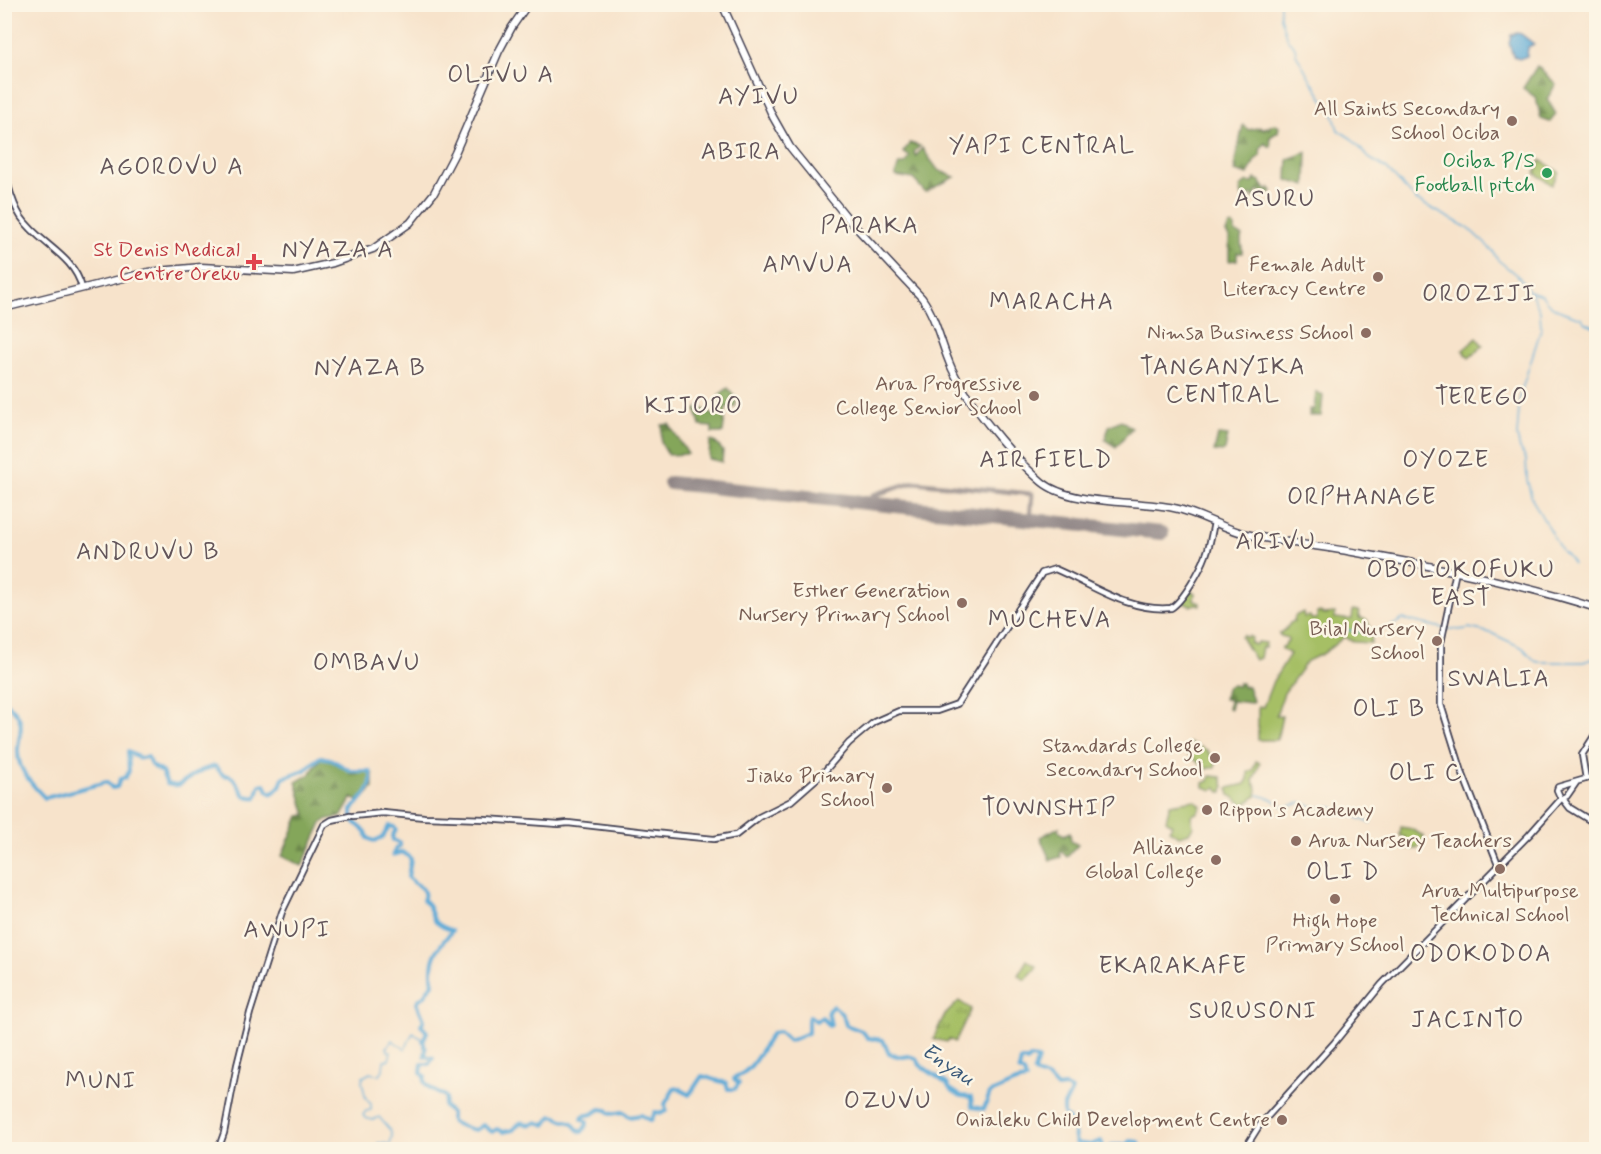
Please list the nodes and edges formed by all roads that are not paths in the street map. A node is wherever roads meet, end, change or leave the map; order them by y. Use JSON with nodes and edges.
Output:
{"nodes":[{"id":1,"x":528,"y":4,"type":"edge"},
{"id":2,"x":722,"y":4,"type":"edge"},
{"id":3,"x":4,"y":172,"type":"edge"},
{"id":4,"x":82,"y":288,"type":"junction"},
{"id":5,"x":4,"y":308,"type":"edge"},
{"id":6,"x":1214,"y":522,"type":"junction"},
{"id":7,"x":1456,"y":571,"type":"junction"},
{"id":8,"x":1596,"y":608,"type":"edge"},
{"id":9,"x":1596,"y":733,"type":"edge"},
{"id":10,"x":1596,"y":776,"type":"edge"},
{"id":11,"x":1586,"y":779,"type":"junction"},
{"id":12,"x":1576,"y":783,"type":"junction"},
{"id":13,"x":1567,"y":785,"type":"junction"},
{"id":14,"x":1571,"y":791,"type":"junction"},
{"id":15,"x":1561,"y":799,"type":"junction"},
{"id":16,"x":1596,"y":823,"type":"edge"},
{"id":17,"x":1498,"y":864,"type":"junction"},
{"id":18,"x":218,"y":1149,"type":"edge"},
{"id":19,"x":1244,"y":1149,"type":"edge"}],
"edges":[{"from":1,"to":4,"type":"main road"},
{"from":2,"to":6,"type":"main road"},
{"from":3,"to":4,"type":"street"},
{"from":4,"to":5,"type":"main road"},
{"from":6,"to":7,"type":"main road"},
{"from":6,"to":18,"type":"street"},
{"from":7,"to":8,"type":"main road"},
{"from":7,"to":17,"type":"street"},
{"from":9,"to":11,"type":"street"},
{"from":10,"to":11,"type":"street"},
{"from":11,"to":12,"type":"street"},
{"from":12,"to":13,"type":"street"},
{"from":12,"to":14,"type":"street"},
{"from":13,"to":14,"type":"street"},
{"from":13,"to":15,"type":"street"},
{"from":14,"to":15,"type":"street"},
{"from":15,"to":16,"type":"street"},
{"from":15,"to":17,"type":"street"},
{"from":17,"to":19,"type":"street"}]}
